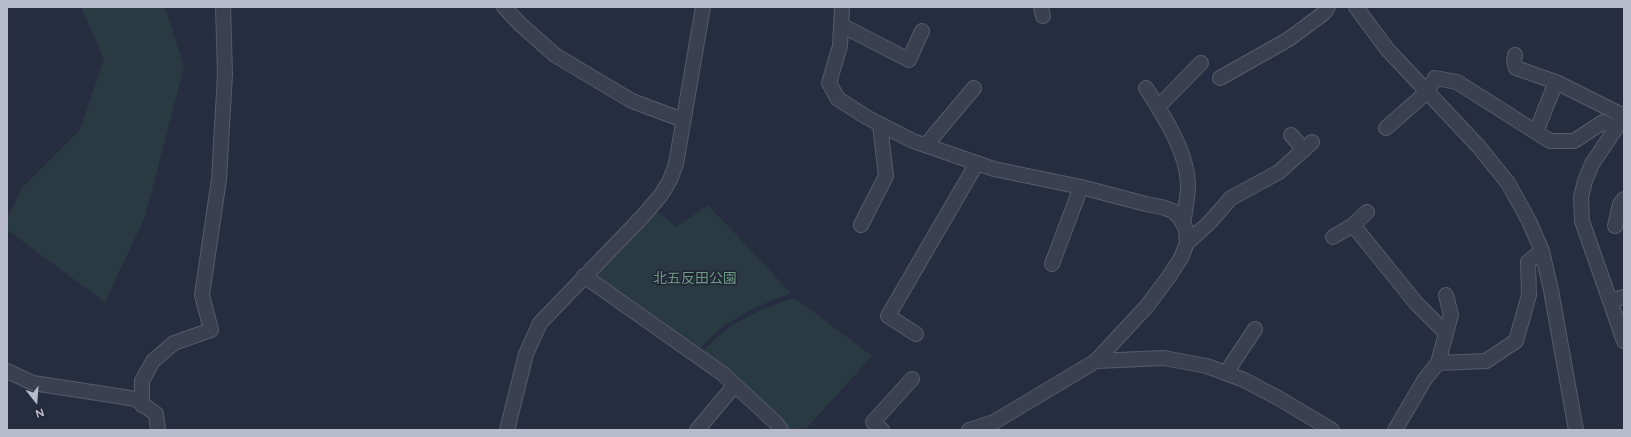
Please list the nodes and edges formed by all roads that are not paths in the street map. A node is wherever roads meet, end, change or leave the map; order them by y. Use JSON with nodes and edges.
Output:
{"nodes":[{"id":1,"x":223,"y":7,"type":"edge"},
{"id":2,"x":504,"y":7,"type":"edge"},
{"id":3,"x":703,"y":7,"type":"edge"},
{"id":4,"x":842,"y":7,"type":"edge"},
{"id":5,"x":1328,"y":7,"type":"edge"},
{"id":6,"x":1356,"y":7,"type":"edge"},
{"id":7,"x":841,"y":25,"type":"junction"},
{"id":8,"x":922,"y":32,"type":"dead end"},
{"id":9,"x":1515,"y":54,"type":"dead end"},
{"id":10,"x":1201,"y":63,"type":"dead end"},
{"id":11,"x":1220,"y":78,"type":"dead end"},
{"id":12,"x":1556,"y":82,"type":"junction"},
{"id":13,"x":974,"y":88,"type":"dead end"},
{"id":14,"x":1146,"y":88,"type":"dead end"},
{"id":15,"x":1426,"y":92,"type":"junction"},
{"id":16,"x":1158,"y":107,"type":"junction"},
{"id":17,"x":1624,"y":116,"type":"edge"},
{"id":18,"x":683,"y":120,"type":"junction"},
{"id":19,"x":880,"y":125,"type":"junction"},
{"id":20,"x":1386,"y":128,"type":"dead end"},
{"id":21,"x":1616,"y":128,"type":"junction"},
{"id":22,"x":1536,"y":132,"type":"junction"},
{"id":23,"x":1291,"y":135,"type":"dead end"},
{"id":24,"x":926,"y":145,"type":"junction"},
{"id":25,"x":977,"y":163,"type":"junction"},
{"id":26,"x":1081,"y":187,"type":"junction"},
{"id":27,"x":1624,"y":199,"type":"edge"},
{"id":28,"x":1367,"y":212,"type":"dead end"},
{"id":29,"x":1183,"y":224,"type":"junction"},
{"id":30,"x":862,"y":225,"type":"dead end"},
{"id":31,"x":1353,"y":225,"type":"junction"},
{"id":32,"x":1615,"y":226,"type":"dead end"},
{"id":33,"x":1333,"y":237,"type":"dead end"},
{"id":34,"x":1187,"y":243,"type":"junction"},
{"id":35,"x":1542,"y":251,"type":"junction"},
{"id":36,"x":1052,"y":264,"type":"dead end"},
{"id":37,"x":584,"y":276,"type":"junction"},
{"id":38,"x":1446,"y":295,"type":"dead end"},
{"id":39,"x":1624,"y":297,"type":"edge"},
{"id":40,"x":1610,"y":301,"type":"junction"},
{"id":41,"x":1255,"y":329,"type":"dead end"},
{"id":42,"x":1446,"y":333,"type":"junction"},
{"id":43,"x":916,"y":334,"type":"dead end"},
{"id":44,"x":1624,"y":341,"type":"edge"},
{"id":45,"x":1096,"y":362,"type":"junction"},
{"id":46,"x":1438,"y":363,"type":"junction"},
{"id":47,"x":7,"y":371,"type":"edge"},
{"id":48,"x":1226,"y":374,"type":"junction"},
{"id":49,"x":912,"y":379,"type":"dead end"},
{"id":50,"x":735,"y":385,"type":"junction"},
{"id":51,"x":142,"y":405,"type":"junction"},
{"id":52,"x":158,"y":430,"type":"edge"},
{"id":53,"x":507,"y":430,"type":"edge"},
{"id":54,"x":697,"y":430,"type":"edge"},
{"id":55,"x":781,"y":430,"type":"edge"},
{"id":56,"x":882,"y":430,"type":"edge"},
{"id":57,"x":969,"y":430,"type":"edge"},
{"id":58,"x":1332,"y":430,"type":"edge"},
{"id":59,"x":1395,"y":430,"type":"edge"},
{"id":60,"x":1576,"y":430,"type":"edge"}],
"edges":[{"from":1,"to":51,"type":"street"},
{"from":2,"to":18,"type":"street"},
{"from":3,"to":18,"type":"street"},
{"from":4,"to":7,"type":"street"},
{"from":5,"to":11,"type":"street"},
{"from":6,"to":15,"type":"street"},
{"from":7,"to":8,"type":"street"},
{"from":7,"to":19,"type":"street"},
{"from":9,"to":12,"type":"street"},
{"from":10,"to":16,"type":"street"},
{"from":12,"to":17,"type":"street"},
{"from":12,"to":22,"type":"street"},
{"from":13,"to":24,"type":"street"},
{"from":14,"to":16,"type":"street"},
{"from":15,"to":20,"type":"street"},
{"from":15,"to":22,"type":"street"},
{"from":15,"to":35,"type":"street"},
{"from":16,"to":29,"type":"street"},
{"from":17,"to":21,"type":"street"},
{"from":18,"to":37,"type":"street"},
{"from":19,"to":24,"type":"street"},
{"from":19,"to":30,"type":"street"},
{"from":21,"to":22,"type":"street"},
{"from":21,"to":40,"type":"street"},
{"from":23,"to":34,"type":"street"},
{"from":24,"to":25,"type":"street"},
{"from":25,"to":26,"type":"street"},
{"from":25,"to":43,"type":"street"},
{"from":26,"to":29,"type":"street"},
{"from":26,"to":36,"type":"street"},
{"from":27,"to":32,"type":"street"},
{"from":28,"to":31,"type":"street"},
{"from":29,"to":34,"type":"street"},
{"from":31,"to":33,"type":"street"},
{"from":31,"to":42,"type":"street"},
{"from":34,"to":45,"type":"street"},
{"from":35,"to":46,"type":"street"},
{"from":35,"to":60,"type":"street"},
{"from":37,"to":50,"type":"street"},
{"from":37,"to":53,"type":"street"},
{"from":38,"to":42,"type":"street"},
{"from":39,"to":40,"type":"street"},
{"from":40,"to":44,"type":"street"},
{"from":41,"to":48,"type":"street"},
{"from":42,"to":46,"type":"street"},
{"from":45,"to":48,"type":"street"},
{"from":45,"to":57,"type":"street"},
{"from":46,"to":59,"type":"street"},
{"from":47,"to":51,"type":"street"},
{"from":48,"to":58,"type":"street"},
{"from":49,"to":56,"type":"street"},
{"from":50,"to":54,"type":"street"},
{"from":50,"to":55,"type":"street"},
{"from":51,"to":52,"type":"street"}]}
